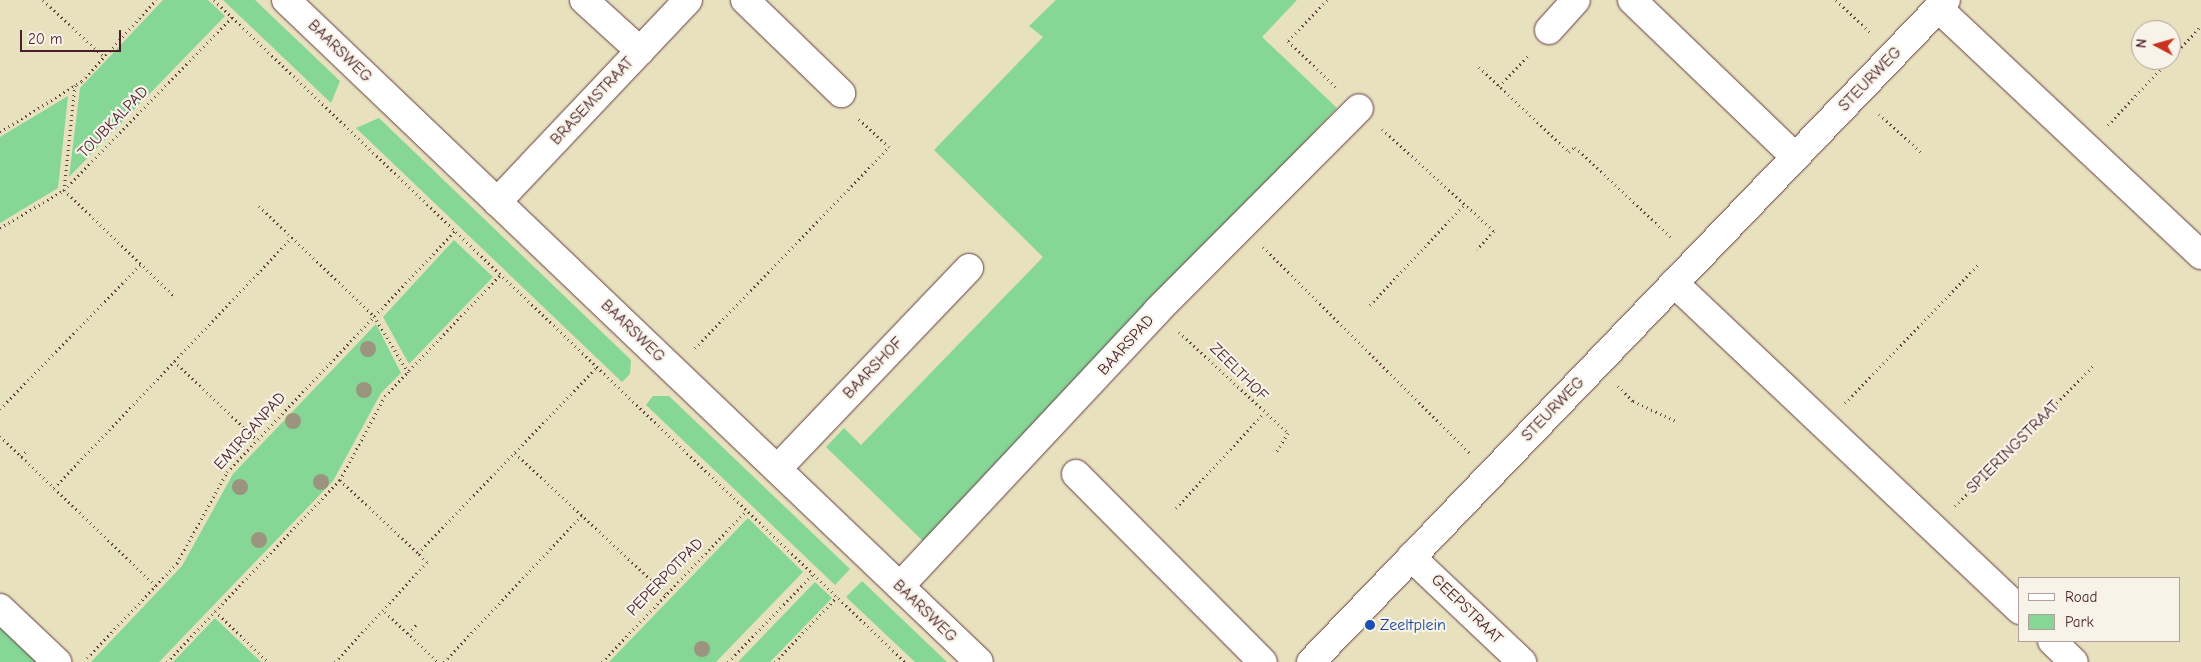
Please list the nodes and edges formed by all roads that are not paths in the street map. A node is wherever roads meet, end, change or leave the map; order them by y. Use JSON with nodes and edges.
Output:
{"nodes":[{"id":1,"x":286,"y":0,"type":"edge"},
{"id":2,"x":584,"y":0,"type":"edge"},
{"id":3,"x":688,"y":0,"type":"edge"},
{"id":4,"x":745,"y":0,"type":"edge"},
{"id":5,"x":1576,"y":0,"type":"edge"},
{"id":6,"x":1632,"y":0,"type":"edge"},
{"id":7,"x":1942,"y":4,"type":"edge"},
{"id":8,"x":1550,"y":30,"type":"road end"},
{"id":9,"x":640,"y":51,"type":"junction"},
{"id":10,"x":842,"y":93,"type":"road end"},
{"id":11,"x":1359,"y":108,"type":"dead end"},
{"id":12,"x":1795,"y":157,"type":"junction"},
{"id":13,"x":497,"y":202,"type":"junction"},
{"id":14,"x":2201,"y":255,"type":"edge"},
{"id":15,"x":969,"y":268,"type":"dead end"},
{"id":16,"x":1674,"y":283,"type":"junction"},
{"id":17,"x":777,"y":469,"type":"junction"},
{"id":18,"x":1076,"y":474,"type":"dead end"},
{"id":19,"x":1411,"y":557,"type":"junction"},
{"id":20,"x":900,"y":586,"type":"junction"},
{"id":21,"x":0,"y":608,"type":"edge"},
{"id":22,"x":2018,"y":608,"type":"edge"},
{"id":23,"x":2053,"y":642,"type":"edge"},
{"id":24,"x":56,"y":662,"type":"edge"},
{"id":25,"x":979,"y":662,"type":"edge"},
{"id":26,"x":1263,"y":662,"type":"edge"},
{"id":27,"x":1311,"y":662,"type":"edge"},
{"id":28,"x":1522,"y":662,"type":"edge"},
{"id":29,"x":2074,"y":662,"type":"edge"}],
"edges":[{"from":1,"to":13,"type":"street","name":"BAARSWEG"},
{"from":2,"to":9,"type":"street"},
{"from":3,"to":9,"type":"street","name":"BRASEMSTRAAT"},
{"from":4,"to":10,"type":"street"},
{"from":5,"to":8,"type":"street"},
{"from":6,"to":12,"type":"street"},
{"from":7,"to":12,"type":"street","name":"STEURWEG"},
{"from":7,"to":14,"type":"street"},
{"from":9,"to":13,"type":"street","name":"BRASEMSTRAAT"},
{"from":11,"to":20,"type":"street","name":"BAARSPAD"},
{"from":12,"to":16,"type":"street","name":"STEURWEG"},
{"from":13,"to":17,"type":"street","name":"BAARSWEG"},
{"from":15,"to":17,"type":"street","name":"BAARSHOF"},
{"from":16,"to":19,"type":"street","name":"STEURWEG"},
{"from":16,"to":22,"type":"street"},
{"from":17,"to":20,"type":"street","name":"BAARSWEG"},
{"from":18,"to":26,"type":"street"},
{"from":19,"to":27,"type":"street","name":"STEURWEG"},
{"from":19,"to":28,"type":"street","name":"GEEPSTRAAT"},
{"from":20,"to":25,"type":"street","name":"BAARSWEG"},
{"from":21,"to":24,"type":"street"},
{"from":23,"to":29,"type":"street"}]}
